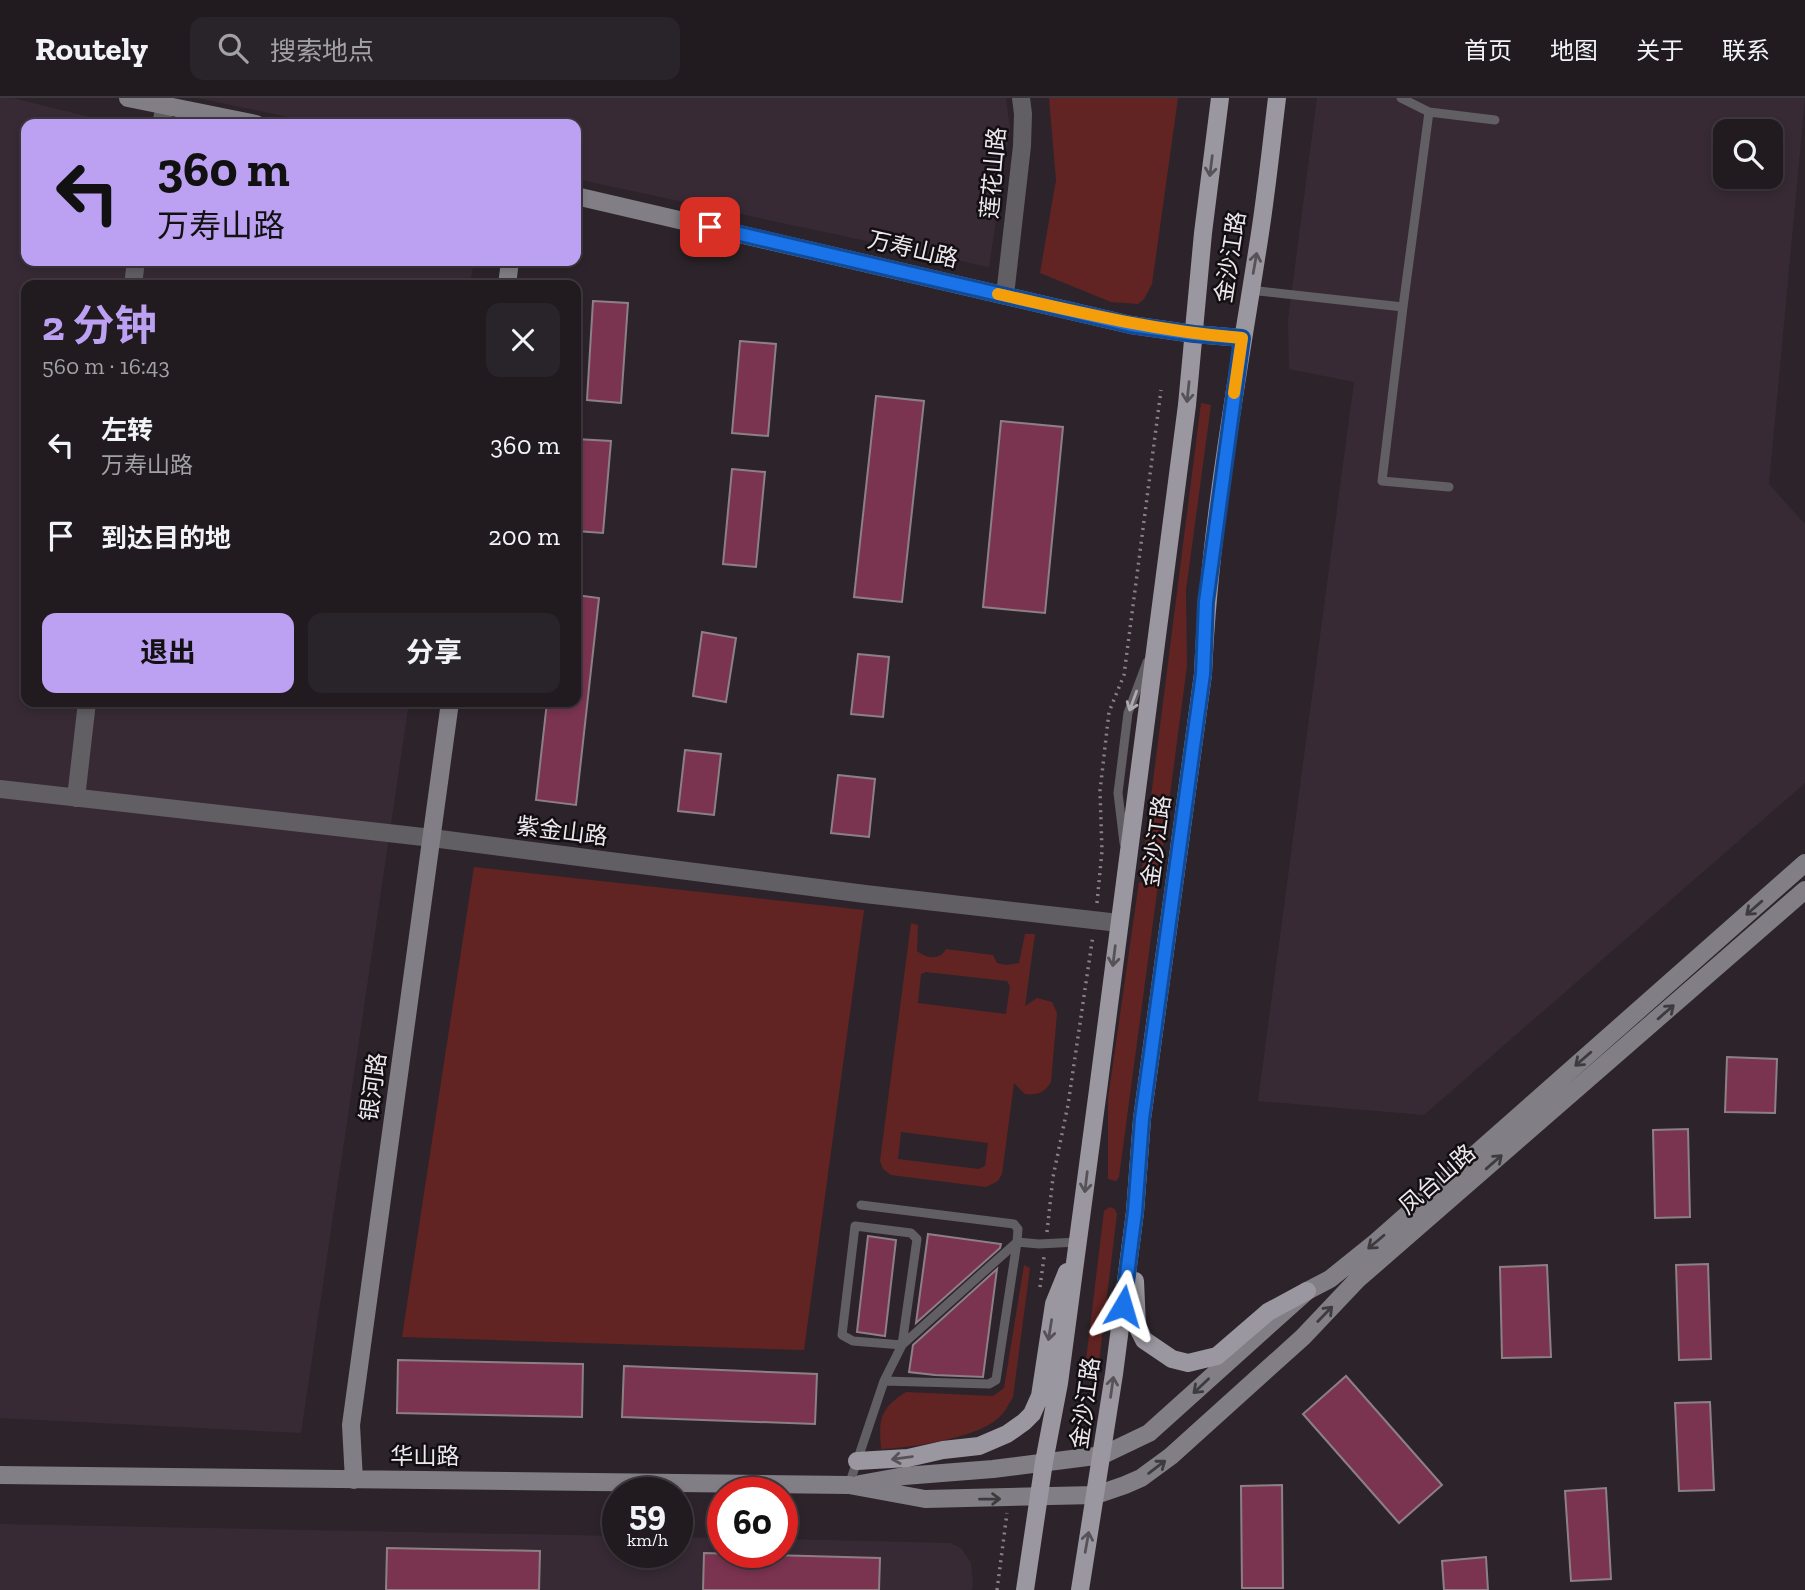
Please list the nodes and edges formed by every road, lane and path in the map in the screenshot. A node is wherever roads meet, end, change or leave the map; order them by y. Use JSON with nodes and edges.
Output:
{"nodes":[{"id":1,"x":128,"y":98,"type":"edge"},
{"id":2,"x":1021,"y":98,"type":"edge"},
{"id":3,"x":1220,"y":98,"type":"edge"},
{"id":4,"x":1277,"y":98,"type":"edge"},
{"id":5,"x":1401,"y":98,"type":"edge"},
{"id":6,"x":164,"y":110,"type":"edge"},
{"id":7,"x":1429,"y":112,"type":"junction"},
{"id":8,"x":223,"y":119,"type":"edge"},
{"id":9,"x":1495,"y":120,"type":"dead end"},
{"id":10,"x":581,"y":197,"type":"edge"},
{"id":11,"x":1250,"y":290,"type":"junction"},
{"id":12,"x":1005,"y":295,"type":"junction"},
{"id":13,"x":1404,"y":307,"type":"junction"},
{"id":14,"x":1194,"y":334,"type":"junction"},
{"id":15,"x":1242,"y":338,"type":"junction"},
{"id":16,"x":1161,"y":390,"type":"dead end"},
{"id":17,"x":1449,"y":487,"type":"dead end"},
{"id":18,"x":86,"y":707,"type":"edge"},
{"id":19,"x":449,"y":707,"type":"edge"},
{"id":20,"x":0,"y":789,"type":"edge"},
{"id":21,"x":76,"y":798,"type":"junction"},
{"id":22,"x":432,"y":838,"type":"junction"},
{"id":23,"x":1805,"y":863,"type":"edge"},
{"id":24,"x":1805,"y":890,"type":"edge"},
{"id":25,"x":1095,"y":920,"type":"junction"},
{"id":26,"x":1119,"y":923,"type":"junction"},
{"id":27,"x":861,"y":1205,"type":"dead end"},
{"id":28,"x":1135,"y":1212,"type":"junction"},
{"id":29,"x":1017,"y":1242,"type":"junction"},
{"id":30,"x":1078,"y":1242,"type":"junction"},
{"id":31,"x":1046,"y":1244,"type":"junction"},
{"id":32,"x":1307,"y":1292,"type":"junction"},
{"id":33,"x":1039,"y":1297,"type":"dead end"},
{"id":34,"x":902,"y":1345,"type":"junction"},
{"id":35,"x":884,"y":1381,"type":"junction"},
{"id":36,"x":1102,"y":1455,"type":"junction"},
{"id":37,"x":857,"y":1461,"type":"junction"},
{"id":38,"x":1044,"y":1462,"type":"junction"},
{"id":39,"x":0,"y":1475,"type":"edge"},
{"id":40,"x":354,"y":1480,"type":"junction"},
{"id":41,"x":849,"y":1486,"type":"junction"},
{"id":42,"x":1096,"y":1495,"type":"junction"},
{"id":43,"x":1039,"y":1497,"type":"junction"},
{"id":44,"x":1009,"y":1498,"type":"junction"},
{"id":45,"x":997,"y":1590,"type":"edge"},
{"id":46,"x":1025,"y":1590,"type":"edge"},
{"id":47,"x":1080,"y":1590,"type":"edge"}],
"edges":[{"from":1,"to":6,"type":"street"},
{"from":2,"to":12,"type":"street","name":"莲花山路"},
{"from":3,"to":14,"type":"main road","name":"金沙江路","one_way":true},
{"from":11,"to":4,"type":"main road","name":"金沙江路","one_way":true},
{"from":5,"to":7,"type":"lane"},
{"from":6,"to":8,"type":"street"},
{"from":7,"to":9,"type":"lane"},
{"from":7,"to":13,"type":"lane"},
{"from":10,"to":12,"type":"street","name":"万寿山路"},
{"from":11,"to":13,"type":"lane"},
{"from":11,"to":15,"type":"main road","name":"金沙江路"},
{"from":12,"to":14,"type":"street","name":"万寿山路"},
{"from":13,"to":17,"type":"lane"},
{"from":14,"to":15,"type":"street","name":"万寿山路"},
{"from":14,"to":26,"type":"main road","name":"金沙江路","one_way":true},
{"from":15,"to":28,"type":"main road","name":"金沙江路"},
{"from":16,"to":25,"type":"path"},
{"from":18,"to":21,"type":"street"},
{"from":19,"to":22,"type":"street","name":"银河路"},
{"from":20,"to":21,"type":"street","name":"紫金山路"},
{"from":21,"to":22,"type":"street","name":"紫金山路"},
{"from":22,"to":25,"type":"street","name":"紫金山路"},
{"from":22,"to":40,"type":"street","name":"银河路"},
{"from":23,"to":32,"type":"street","name":"凤台山路","one_way":true},
{"from":42,"to":24,"type":"street","name":"凤台山路","one_way":true},
{"from":25,"to":26,"type":"street","name":"紫金山路"},
{"from":25,"to":31,"type":"path"},
{"from":26,"to":30,"type":"main road","name":"金沙江路","one_way":true},
{"from":27,"to":29,"type":"lane"},
{"from":28,"to":32,"type":"main road"},
{"from":36,"to":28,"type":"main road","name":"金沙江路","one_way":true},
{"from":29,"to":31,"type":"lane"},
{"from":29,"to":34,"type":"lane"},
{"from":29,"to":35,"type":"lane"},
{"from":30,"to":31,"type":"lane"},
{"from":30,"to":37,"type":"main road","one_way":true},
{"from":30,"to":38,"type":"main road","name":"金沙江路"},
{"from":31,"to":33,"type":"path"},
{"from":32,"to":36,"type":"street","name":"凤台山路","one_way":true},
{"from":34,"to":34,"type":"lane"},
{"from":34,"to":35,"type":"lane"},
{"from":35,"to":37,"type":"lane"},
{"from":36,"to":38,"type":"street","name":"凤台山路"},
{"from":36,"to":42,"type":"main road","name":"金沙江路"},
{"from":37,"to":41,"type":"lane"},
{"from":38,"to":41,"type":"street","name":"凤台山路"},
{"from":38,"to":43,"type":"main road","name":"金沙江路"},
{"from":39,"to":40,"type":"street","name":"华山路"},
{"from":40,"to":41,"type":"street","name":"华山路"},
{"from":41,"to":44,"type":"street","name":"凤台山路","one_way":true},
{"from":42,"to":43,"type":"street","name":"凤台山路"},
{"from":47,"to":42,"type":"main road","name":"金沙江路","one_way":true},
{"from":43,"to":44,"type":"street","name":"凤台山路"},
{"from":43,"to":46,"type":"main road","name":"金沙江路"},
{"from":44,"to":45,"type":"path"}]}
